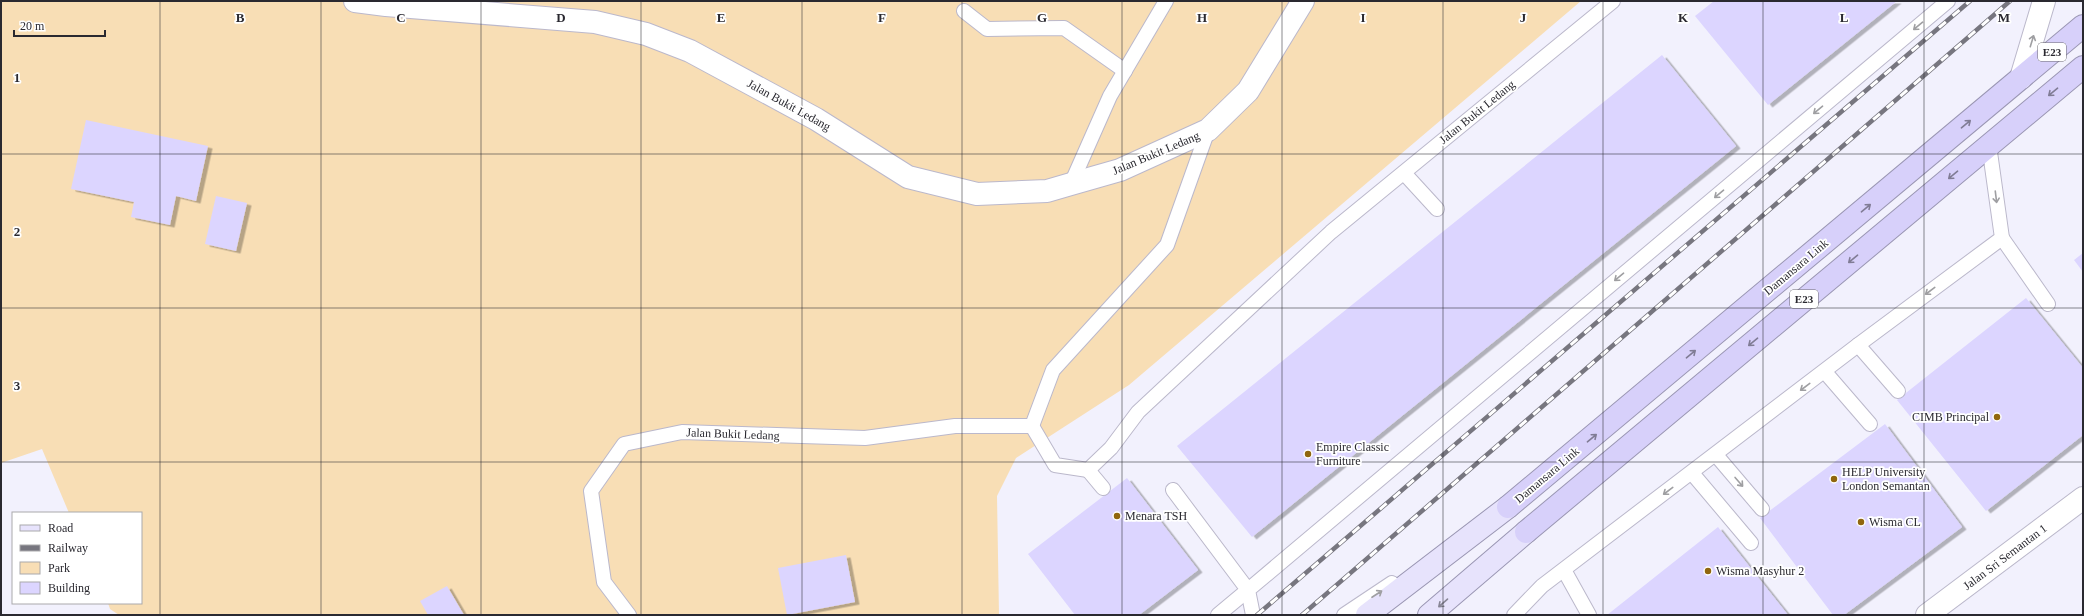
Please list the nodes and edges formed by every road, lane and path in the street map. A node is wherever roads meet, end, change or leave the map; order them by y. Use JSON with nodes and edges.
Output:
{"nodes":[{"id":1,"x":355,"y":1,"type":"edge"},
{"id":2,"x":1166,"y":1,"type":"edge"},
{"id":3,"x":1303,"y":1,"type":"edge"},
{"id":4,"x":1613,"y":1,"type":"edge"},
{"id":5,"x":1948,"y":1,"type":"edge"},
{"id":6,"x":2044,"y":1,"type":"edge"},
{"id":7,"x":964,"y":11,"type":"dead end"},
{"id":8,"x":2083,"y":26,"type":"edge"},
{"id":9,"x":2083,"y":67,"type":"edge"},
{"id":10,"x":1125,"y":71,"type":"junction"},
{"id":11,"x":2021,"y":78,"type":"junction"},
{"id":12,"x":1208,"y":130,"type":"junction"},
{"id":13,"x":1989,"y":145,"type":"junction"},
{"id":14,"x":1404,"y":173,"type":"junction"},
{"id":15,"x":1071,"y":184,"type":"junction"},
{"id":16,"x":1437,"y":209,"type":"dead end"},
{"id":17,"x":2002,"y":238,"type":"junction"},
{"id":18,"x":2048,"y":304,"type":"dead end"},
{"id":19,"x":1858,"y":345,"type":"junction"},
{"id":20,"x":1825,"y":372,"type":"junction"},
{"id":21,"x":1898,"y":390,"type":"dead end"},
{"id":22,"x":1870,"y":424,"type":"dead end"},
{"id":23,"x":1032,"y":426,"type":"junction"},
{"id":24,"x":1716,"y":455,"type":"junction"},
{"id":25,"x":1088,"y":470,"type":"junction"},
{"id":26,"x":1692,"y":473,"type":"junction"},
{"id":27,"x":1103,"y":488,"type":"dead end"},
{"id":28,"x":1173,"y":490,"type":"dead end"},
{"id":29,"x":2083,"y":498,"type":"edge"},
{"id":30,"x":1508,"y":508,"type":"junction"},
{"id":31,"x":1762,"y":509,"type":"dead end"},
{"id":32,"x":1526,"y":532,"type":"junction"},
{"id":33,"x":1752,"y":542,"type":"dead end"},
{"id":34,"x":1564,"y":570,"type":"junction"},
{"id":35,"x":1248,"y":590,"type":"junction"},
{"id":36,"x":628,"y":615,"type":"edge"},
{"id":37,"x":1218,"y":615,"type":"edge"},
{"id":38,"x":1253,"y":615,"type":"edge"},
{"id":39,"x":1344,"y":615,"type":"edge"},
{"id":40,"x":1367,"y":615,"type":"edge"},
{"id":41,"x":1385,"y":615,"type":"edge"},
{"id":42,"x":1429,"y":615,"type":"edge"},
{"id":43,"x":1453,"y":615,"type":"edge"},
{"id":44,"x":1514,"y":615,"type":"edge"},
{"id":45,"x":1588,"y":615,"type":"edge"},
{"id":46,"x":1927,"y":615,"type":"edge"}],
"edges":[{"from":1,"to":15,"type":"street","name":"Jalan Bukit Ledang"},
{"from":2,"to":10,"type":"lane"},
{"from":3,"to":12,"type":"street","name":"Jalan Bukit Ledang"},
{"from":4,"to":14,"type":"lane","name":"Jalan Bukit Ledang"},
{"from":5,"to":35,"type":"lane","one_way":true},
{"from":11,"to":6,"type":"street","one_way":true},
{"from":7,"to":10,"type":"lane"},
{"from":8,"to":11,"type":"highway","name":"Damansara Link","number":"E23"},
{"from":9,"to":13,"type":"highway","number":"E23","one_way":true},
{"from":10,"to":15,"type":"lane"},
{"from":30,"to":11,"type":"highway","name":"Damansara Link","number":"E23","one_way":true},
{"from":12,"to":15,"type":"street","name":"Jalan Bukit Ledang"},
{"from":12,"to":23,"type":"lane","name":"Jalan Bukit Ledang"},
{"from":13,"to":17,"type":"lane","one_way":true},
{"from":13,"to":32,"type":"highway","number":"E23","one_way":true},
{"from":14,"to":16,"type":"lane"},
{"from":14,"to":25,"type":"lane","name":"Jalan Bukit Ledang"},
{"from":17,"to":18,"type":"lane"},
{"from":17,"to":19,"type":"lane","one_way":true},
{"from":19,"to":20,"type":"lane"},
{"from":19,"to":21,"type":"lane"},
{"from":20,"to":22,"type":"lane"},
{"from":20,"to":24,"type":"lane","one_way":true},
{"from":23,"to":25,"type":"lane"},
{"from":23,"to":36,"type":"lane","name":"Jalan Bukit Ledang"},
{"from":24,"to":26,"type":"lane"},
{"from":24,"to":31,"type":"lane","one_way":true},
{"from":25,"to":27,"type":"lane"},
{"from":26,"to":33,"type":"lane"},
{"from":26,"to":34,"type":"lane","one_way":true},
{"from":28,"to":35,"type":"lane"},
{"from":29,"to":46,"type":"street","name":"Jalan Sri Semantan 1"},
{"from":39,"to":30,"type":"lane","one_way":true},
{"from":30,"to":40,"type":"main road"},
{"from":30,"to":41,"type":"main road"},
{"from":32,"to":42,"type":"main road","one_way":true},
{"from":32,"to":43,"type":"main road"},
{"from":34,"to":44,"type":"lane"},
{"from":34,"to":45,"type":"lane"},
{"from":35,"to":37,"type":"lane"},
{"from":35,"to":38,"type":"lane"}]}
